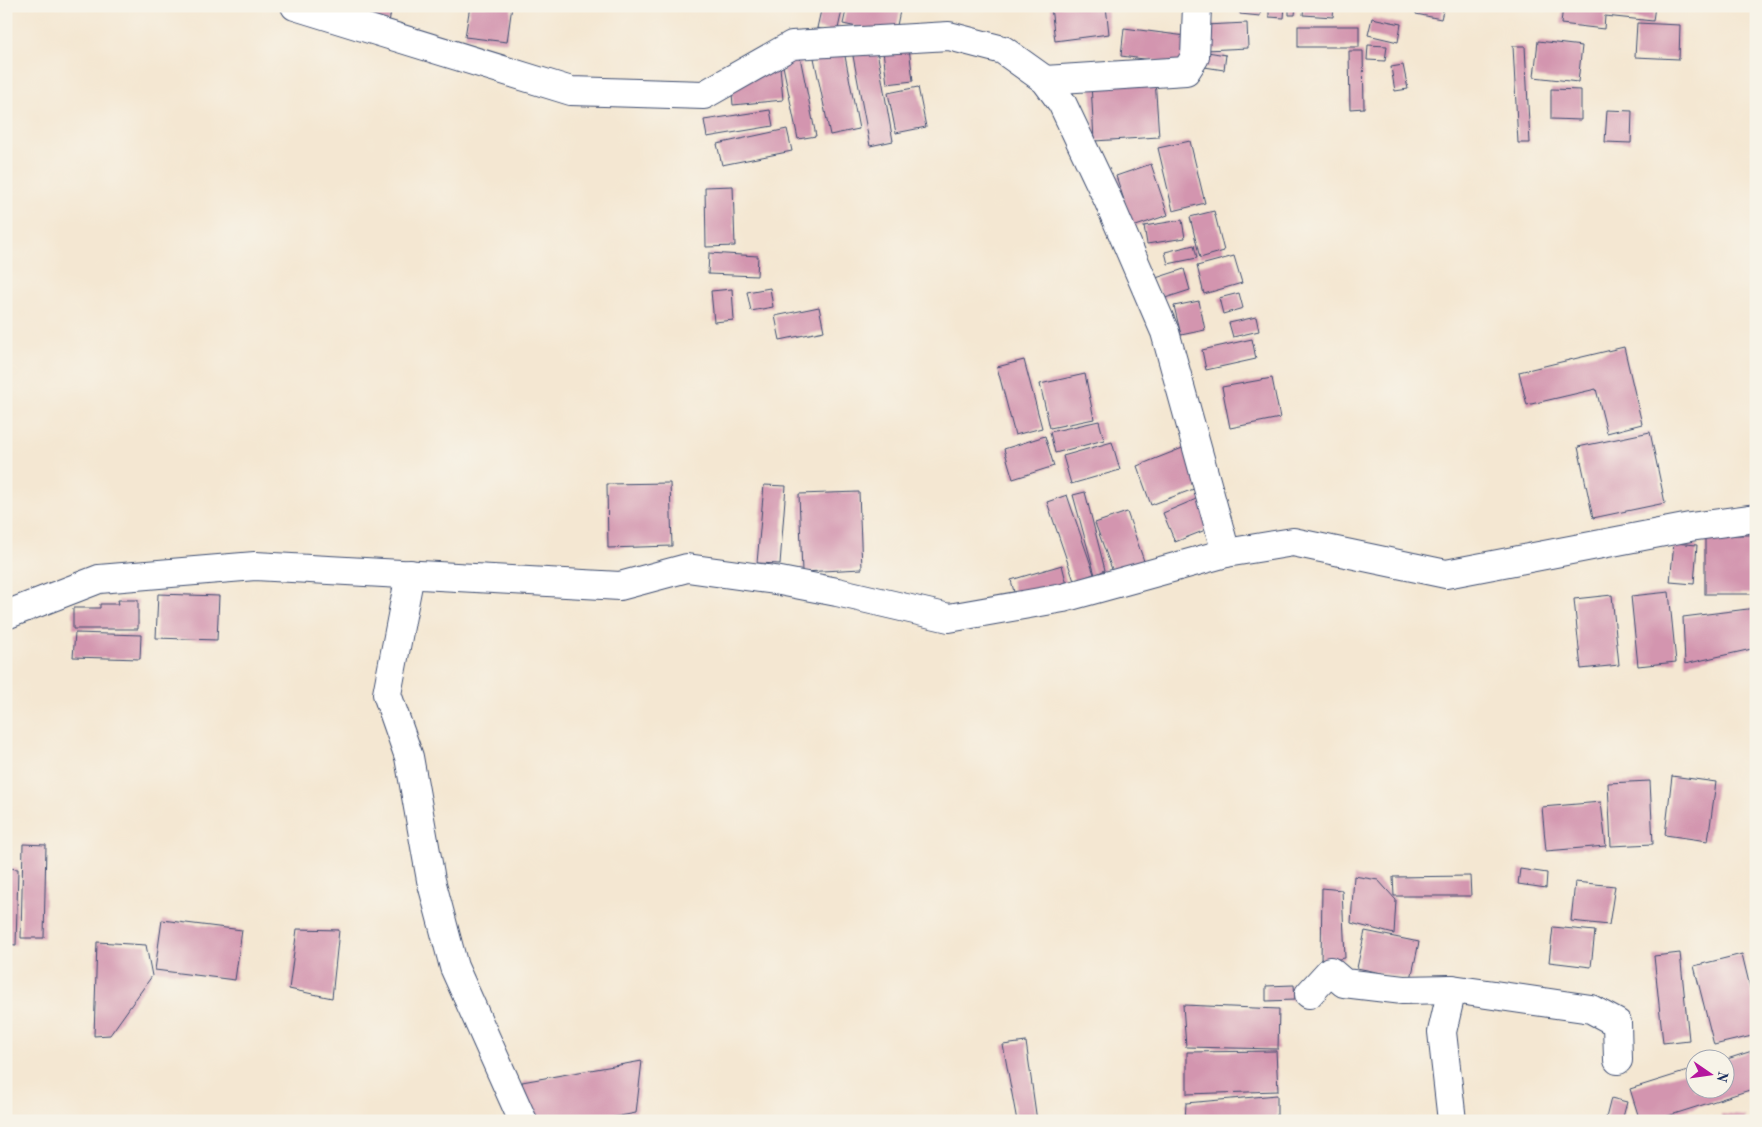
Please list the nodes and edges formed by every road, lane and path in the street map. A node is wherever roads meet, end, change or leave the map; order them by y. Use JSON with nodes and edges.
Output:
{"nodes":[{"id":1,"x":295,"y":6,"type":"edge"},
{"id":2,"x":1197,"y":6,"type":"edge"},
{"id":3,"x":1045,"y":80,"type":"junction"},
{"id":4,"x":1756,"y":518,"type":"edge"},
{"id":5,"x":1226,"y":553,"type":"junction"},
{"id":6,"x":410,"y":574,"type":"junction"},
{"id":7,"x":6,"y":615,"type":"edge"},
{"id":8,"x":1452,"y":989,"type":"junction"},
{"id":9,"x":1309,"y":994,"type":"dead end"},
{"id":10,"x":1618,"y":1060,"type":"dead end"},
{"id":11,"x":523,"y":1121,"type":"edge"},
{"id":12,"x":1452,"y":1121,"type":"edge"}],
"edges":[{"from":1,"to":3,"type":"street"},
{"from":2,"to":3,"type":"street"},
{"from":3,"to":5,"type":"street"},
{"from":4,"to":5,"type":"street"},
{"from":5,"to":6,"type":"street"},
{"from":6,"to":7,"type":"street"},
{"from":6,"to":11,"type":"street"},
{"from":8,"to":9,"type":"street"},
{"from":8,"to":10,"type":"street"},
{"from":8,"to":12,"type":"street"}]}
